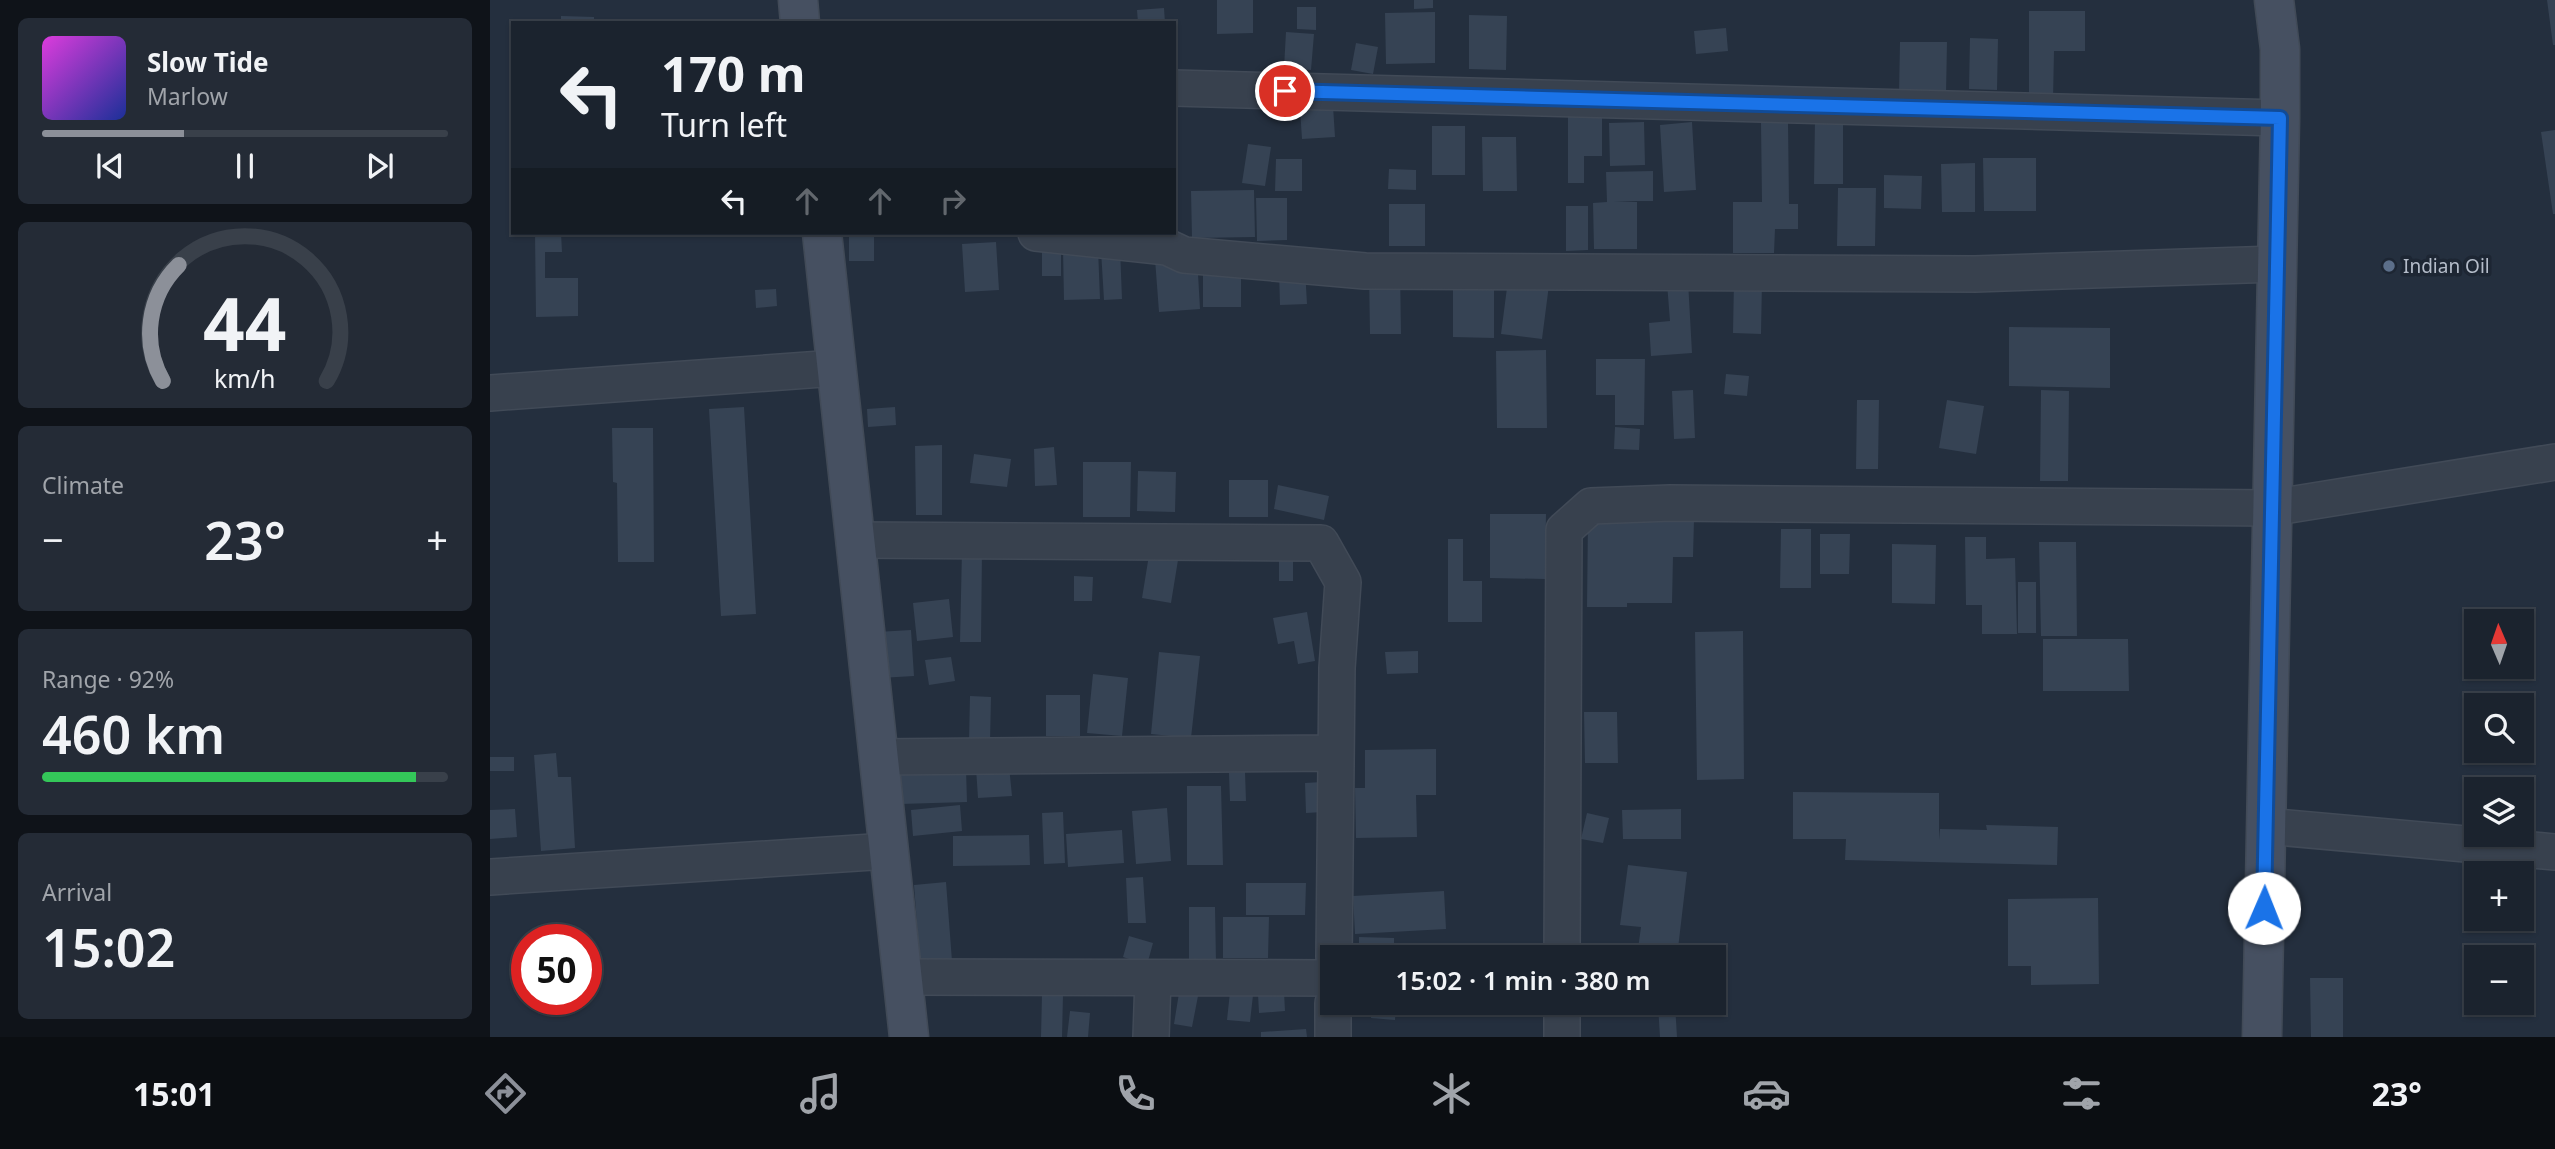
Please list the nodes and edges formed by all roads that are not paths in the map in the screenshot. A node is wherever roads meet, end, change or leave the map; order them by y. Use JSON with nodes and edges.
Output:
{"nodes":[{"id":1,"x":798,"y":0,"type":"edge"},
{"id":2,"x":2274,"y":0,"type":"edge"},
{"id":3,"x":800,"y":21,"type":"edge"},
{"id":4,"x":1176,"y":88,"type":"edge"},
{"id":5,"x":2280,"y":118,"type":"junction"},
{"id":6,"x":822,"y":235,"type":"edge"},
{"id":7,"x":1055,"y":235,"type":"edge"},
{"id":8,"x":2277,"y":264,"type":"junction"},
{"id":9,"x":836,"y":368,"type":"junction"},
{"id":10,"x":490,"y":393,"type":"edge"},
{"id":11,"x":2555,"y":462,"type":"edge"},
{"id":12,"x":2271,"y":508,"type":"junction"},
{"id":13,"x":854,"y":540,"type":"junction"},
{"id":14,"x":1335,"y":753,"type":"junction"},
{"id":15,"x":879,"y":757,"type":"junction"},
{"id":16,"x":2266,"y":826,"type":"junction"},
{"id":17,"x":888,"y":851,"type":"junction"},
{"id":18,"x":2555,"y":852,"type":"edge"},
{"id":19,"x":490,"y":877,"type":"edge"},
{"id":20,"x":1334,"y":945,"type":"edge"},
{"id":21,"x":1562,"y":945,"type":"edge"},
{"id":22,"x":902,"y":977,"type":"junction"},
{"id":23,"x":1153,"y":978,"type":"junction"},
{"id":24,"x":1320,"y":978,"type":"edge"},
{"id":25,"x":1333,"y":1015,"type":"edge"},
{"id":26,"x":1562,"y":1015,"type":"edge"},
{"id":27,"x":909,"y":1037,"type":"edge"},
{"id":28,"x":1151,"y":1037,"type":"edge"},
{"id":29,"x":1333,"y":1037,"type":"edge"},
{"id":30,"x":1562,"y":1037,"type":"edge"},
{"id":31,"x":2262,"y":1037,"type":"edge"}],
"edges":[{"from":1,"to":3,"type":"main road"},
{"from":2,"to":5,"type":"main road"},
{"from":4,"to":5,"type":"street"},
{"from":5,"to":8,"type":"main road"},
{"from":6,"to":9,"type":"main road"},
{"from":7,"to":8,"type":"street"},
{"from":8,"to":12,"type":"main road"},
{"from":9,"to":10,"type":"street"},
{"from":9,"to":13,"type":"main road"},
{"from":11,"to":12,"type":"street"},
{"from":12,"to":16,"type":"main road"},
{"from":12,"to":21,"type":"street"},
{"from":13,"to":14,"type":"street"},
{"from":13,"to":15,"type":"main road"},
{"from":14,"to":15,"type":"street"},
{"from":14,"to":20,"type":"street"},
{"from":15,"to":17,"type":"main road"},
{"from":16,"to":18,"type":"street"},
{"from":16,"to":31,"type":"main road"},
{"from":17,"to":19,"type":"street"},
{"from":17,"to":22,"type":"main road"},
{"from":22,"to":23,"type":"street"},
{"from":22,"to":27,"type":"main road"},
{"from":23,"to":24,"type":"street"},
{"from":23,"to":28,"type":"street"},
{"from":25,"to":29,"type":"street"},
{"from":26,"to":30,"type":"street"}]}
